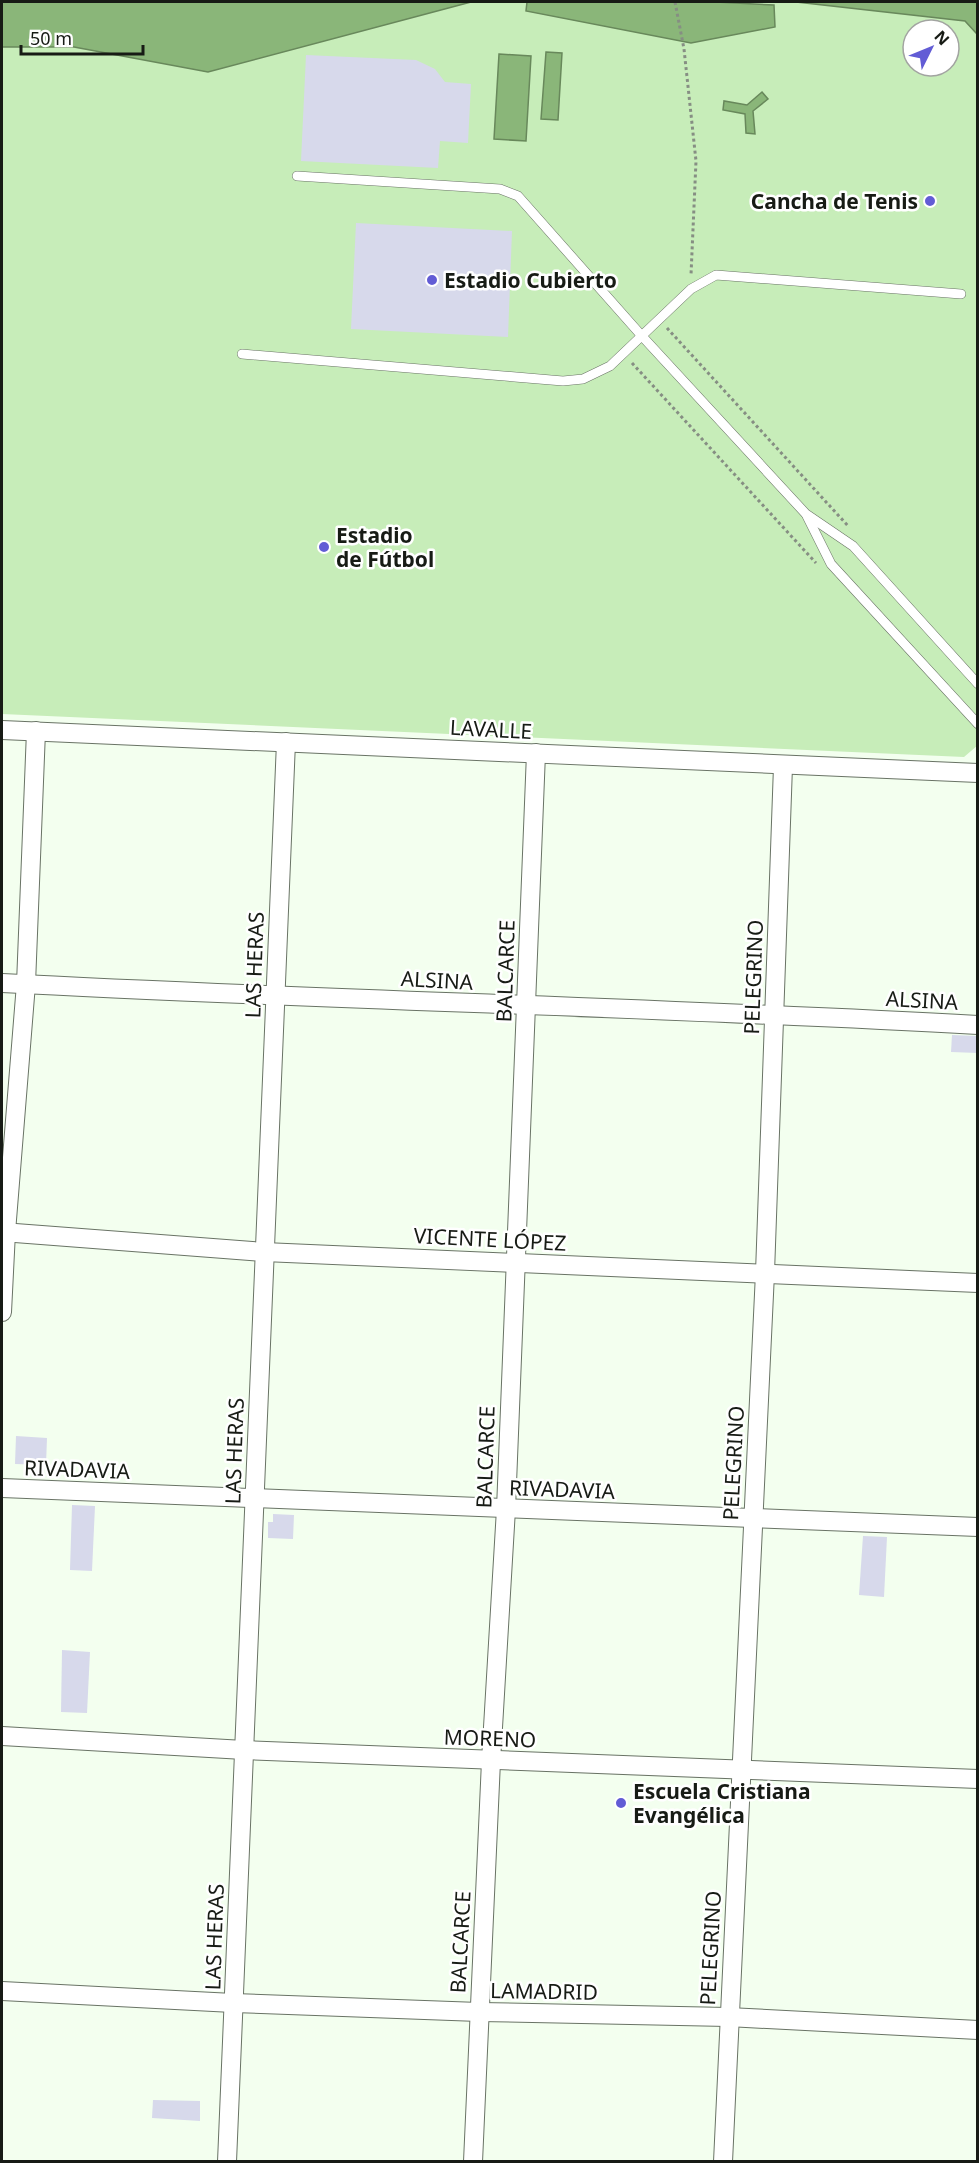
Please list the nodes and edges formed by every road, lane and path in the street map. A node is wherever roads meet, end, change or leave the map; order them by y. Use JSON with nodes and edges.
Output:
{"nodes":[{"id":1,"x":675,"y":2,"type":"edge"},
{"id":2,"x":297,"y":176,"type":"dead end"},
{"id":3,"x":691,"y":289,"type":"junction"},
{"id":4,"x":961,"y":294,"type":"dead end"},
{"id":5,"x":659,"y":319,"type":"junction"},
{"id":6,"x":641,"y":335,"type":"junction"},
{"id":7,"x":623,"y":353,"type":"junction"},
{"id":8,"x":242,"y":354,"type":"dead end"},
{"id":9,"x":806,"y":514,"type":"junction"},
{"id":10,"x":850,"y":528,"type":"dead end"},
{"id":11,"x":816,"y":563,"type":"dead end"},
{"id":12,"x":978,"y":684,"type":"edge"},
{"id":13,"x":978,"y":724,"type":"edge"},
{"id":14,"x":2,"y":730,"type":"edge"},
{"id":15,"x":36,"y":731,"type":"junction"},
{"id":16,"x":286,"y":742,"type":"junction"},
{"id":17,"x":536,"y":753,"type":"junction"},
{"id":18,"x":783,"y":766,"type":"junction"},
{"id":19,"x":978,"y":773,"type":"edge"},
{"id":20,"x":2,"y":983,"type":"edge"},
{"id":21,"x":26,"y":984,"type":"junction"},
{"id":22,"x":275,"y":995,"type":"junction"},
{"id":23,"x":526,"y":1006,"type":"junction"},
{"id":24,"x":774,"y":1014,"type":"junction"},
{"id":25,"x":978,"y":1025,"type":"edge"},
{"id":26,"x":4,"y":1232,"type":"edge"},
{"id":27,"x":264,"y":1251,"type":"junction"},
{"id":28,"x":516,"y":1263,"type":"junction"},
{"id":29,"x":765,"y":1273,"type":"junction"},
{"id":30,"x":978,"y":1283,"type":"edge"},
{"id":31,"x":2,"y":1312,"type":"edge"},
{"id":32,"x":2,"y":1488,"type":"edge"},
{"id":33,"x":254,"y":1498,"type":"junction"},
{"id":34,"x":506,"y":1509,"type":"junction"},
{"id":35,"x":753,"y":1518,"type":"junction"},
{"id":36,"x":978,"y":1527,"type":"edge"},
{"id":37,"x":2,"y":1736,"type":"edge"},
{"id":38,"x":244,"y":1750,"type":"junction"},
{"id":39,"x":490,"y":1761,"type":"junction"},
{"id":40,"x":742,"y":1769,"type":"junction"},
{"id":41,"x":978,"y":1779,"type":"edge"},
{"id":42,"x":2,"y":1991,"type":"edge"},
{"id":43,"x":233,"y":2003,"type":"junction"},
{"id":44,"x":479,"y":2012,"type":"junction"},
{"id":45,"x":729,"y":2017,"type":"junction"},
{"id":46,"x":978,"y":2030,"type":"edge"},
{"id":47,"x":227,"y":2162,"type":"edge"},
{"id":48,"x":473,"y":2162,"type":"edge"},
{"id":49,"x":723,"y":2162,"type":"edge"}],
"edges":[{"from":1,"to":3,"type":"path"},
{"from":2,"to":6,"type":"lane"},
{"from":3,"to":4,"type":"lane"},
{"from":3,"to":5,"type":"lane"},
{"from":5,"to":6,"type":"lane"},
{"from":5,"to":10,"type":"path"},
{"from":6,"to":7,"type":"lane"},
{"from":6,"to":9,"type":"lane"},
{"from":7,"to":8,"type":"lane"},
{"from":7,"to":11,"type":"path"},
{"from":9,"to":12,"type":"lane"},
{"from":9,"to":13,"type":"lane"},
{"from":14,"to":15,"type":"street","name":"LAVALLE"},
{"from":15,"to":16,"type":"street","name":"LAVALLE"},
{"from":15,"to":21,"type":"street"},
{"from":16,"to":17,"type":"street","name":"LAVALLE"},
{"from":16,"to":22,"type":"street","name":"LAS HERAS"},
{"from":17,"to":18,"type":"street","name":"LAVALLE"},
{"from":17,"to":23,"type":"street","name":"BALCARCE"},
{"from":18,"to":19,"type":"street","name":"LAVALLE"},
{"from":18,"to":24,"type":"street","name":"PELEGRINO"},
{"from":20,"to":21,"type":"street","name":"ALSINA"},
{"from":21,"to":22,"type":"street","name":"ALSINA"},
{"from":21,"to":26,"type":"street"},
{"from":22,"to":23,"type":"street","name":"ALSINA"},
{"from":22,"to":27,"type":"street","name":"LAS HERAS"},
{"from":23,"to":24,"type":"street","name":"ALSINA"},
{"from":23,"to":28,"type":"street","name":"BALCARCE"},
{"from":24,"to":25,"type":"street","name":"ALSINA"},
{"from":24,"to":29,"type":"street","name":"PELEGRINO"},
{"from":26,"to":27,"type":"street","name":"VICENTE LÓPEZ"},
{"from":26,"to":31,"type":"street"},
{"from":27,"to":28,"type":"street","name":"VICENTE LÓPEZ"},
{"from":27,"to":33,"type":"street","name":"LAS HERAS"},
{"from":28,"to":29,"type":"street","name":"VICENTE LÓPEZ"},
{"from":28,"to":34,"type":"street","name":"BALCARCE"},
{"from":29,"to":30,"type":"street","name":"VICENTE LÓPEZ"},
{"from":29,"to":35,"type":"street","name":"PELEGRINO"},
{"from":32,"to":33,"type":"street","name":"RIVADAVIA"},
{"from":33,"to":34,"type":"street","name":"RIVADAVIA"},
{"from":33,"to":38,"type":"street","name":"LAS HERAS"},
{"from":34,"to":35,"type":"street","name":"RIVADAVIA"},
{"from":34,"to":39,"type":"street","name":"BALCARCE"},
{"from":35,"to":36,"type":"street","name":"RIVADAVIA"},
{"from":35,"to":40,"type":"street","name":"PELEGRINO"},
{"from":37,"to":38,"type":"street","name":"MORENO"},
{"from":38,"to":39,"type":"street","name":"MORENO"},
{"from":38,"to":43,"type":"street","name":"LAS HERAS"},
{"from":39,"to":40,"type":"street","name":"MORENO"},
{"from":39,"to":44,"type":"street","name":"BALCARCE"},
{"from":40,"to":41,"type":"street","name":"MORENO"},
{"from":40,"to":45,"type":"street","name":"PELEGRINO"},
{"from":42,"to":43,"type":"street","name":"LAMADRID"},
{"from":43,"to":44,"type":"street","name":"LAMADRID"},
{"from":43,"to":47,"type":"street","name":"LAS HERAS"},
{"from":44,"to":45,"type":"street","name":"LAMADRID"},
{"from":44,"to":48,"type":"street","name":"BALCARCE"},
{"from":45,"to":46,"type":"street","name":"LAMADRID"},
{"from":45,"to":49,"type":"street","name":"PELEGRINO"}]}
